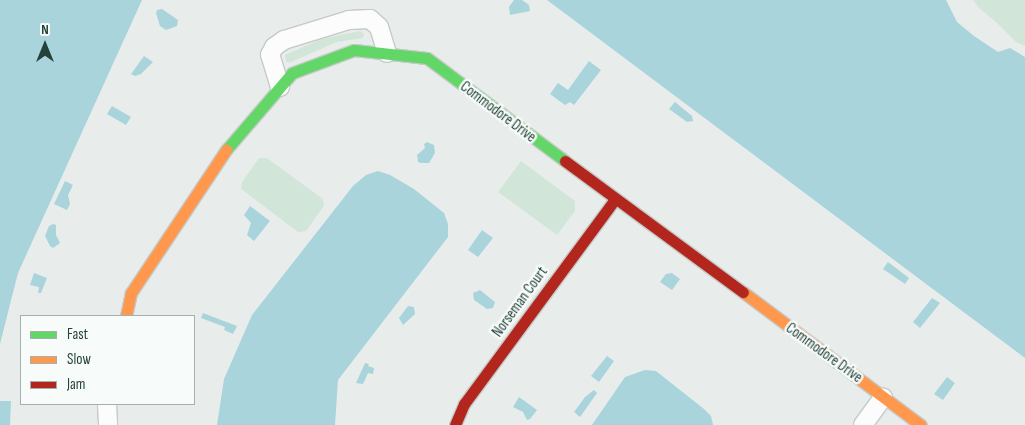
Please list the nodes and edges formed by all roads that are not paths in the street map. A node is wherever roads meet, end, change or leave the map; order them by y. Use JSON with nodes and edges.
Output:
{"nodes":[{"id":1,"x":387,"y":54,"type":"junction"},
{"id":2,"x":280,"y":87,"type":"junction"},
{"id":3,"x":615,"y":199,"type":"junction"},
{"id":4,"x":126,"y":315,"type":"edge"},
{"id":5,"x":883,"y":397,"type":"junction"},
{"id":6,"x":107,"y":405,"type":"edge"},
{"id":7,"x":108,"y":425,"type":"edge"},
{"id":8,"x":454,"y":425,"type":"edge"},
{"id":9,"x":863,"y":425,"type":"edge"},
{"id":10,"x":921,"y":425,"type":"edge"}],
"edges":[{"from":1,"to":2,"type":"street","name":"Commodore Drive"},
{"from":1,"to":2,"type":"street"},
{"from":1,"to":3,"type":"street","name":"Commodore Drive"},
{"from":2,"to":4,"type":"street","name":"Commodore Drive"},
{"from":3,"to":5,"type":"street","name":"Commodore Drive"},
{"from":3,"to":8,"type":"street","name":"Norseman Court"},
{"from":5,"to":9,"type":"street"},
{"from":5,"to":10,"type":"street","name":"Commodore Drive"},
{"from":6,"to":7,"type":"street"}]}
